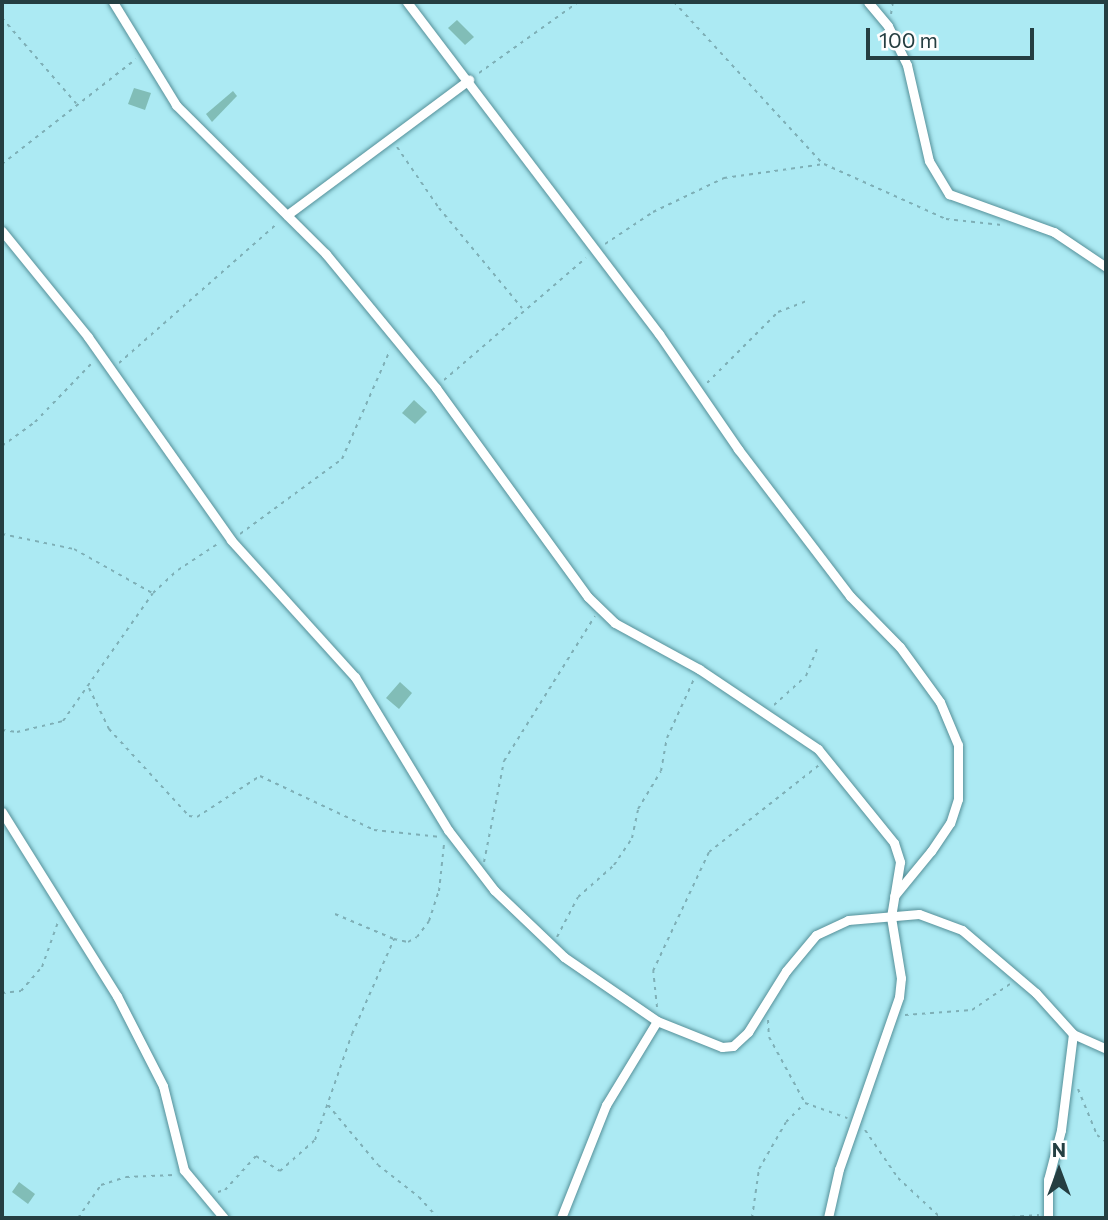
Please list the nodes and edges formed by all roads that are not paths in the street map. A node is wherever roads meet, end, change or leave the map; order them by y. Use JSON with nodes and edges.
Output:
{"nodes":[{"id":1,"x":113,"y":2,"type":"edge"},
{"id":2,"x":407,"y":2,"type":"edge"},
{"id":3,"x":868,"y":2,"type":"edge"},
{"id":4,"x":469,"y":80,"type":"junction"},
{"id":5,"x":287,"y":215,"type":"junction"},
{"id":6,"x":2,"y":231,"type":"edge"},
{"id":7,"x":1106,"y":267,"type":"edge"},
{"id":8,"x":2,"y":812,"type":"edge"},
{"id":9,"x":893,"y":897,"type":"junction"},
{"id":10,"x":891,"y":918,"type":"junction"},
{"id":11,"x":657,"y":1021,"type":"junction"},
{"id":12,"x":1073,"y":1034,"type":"junction"},
{"id":13,"x":1106,"y":1049,"type":"edge"},
{"id":14,"x":1047,"y":1216,"type":"edge"},
{"id":15,"x":224,"y":1218,"type":"edge"},
{"id":16,"x":561,"y":1218,"type":"edge"},
{"id":17,"x":828,"y":1218,"type":"edge"}],
"edges":[{"from":1,"to":5,"type":"street"},
{"from":2,"to":4,"type":"street"},
{"from":3,"to":7,"type":"street"},
{"from":4,"to":5,"type":"street"},
{"from":4,"to":9,"type":"street"},
{"from":5,"to":9,"type":"street"},
{"from":6,"to":11,"type":"street"},
{"from":8,"to":15,"type":"street"},
{"from":9,"to":10,"type":"street"},
{"from":10,"to":11,"type":"street"},
{"from":10,"to":12,"type":"street"},
{"from":10,"to":17,"type":"street"},
{"from":11,"to":16,"type":"street"},
{"from":12,"to":13,"type":"street"},
{"from":12,"to":14,"type":"street"}]}
